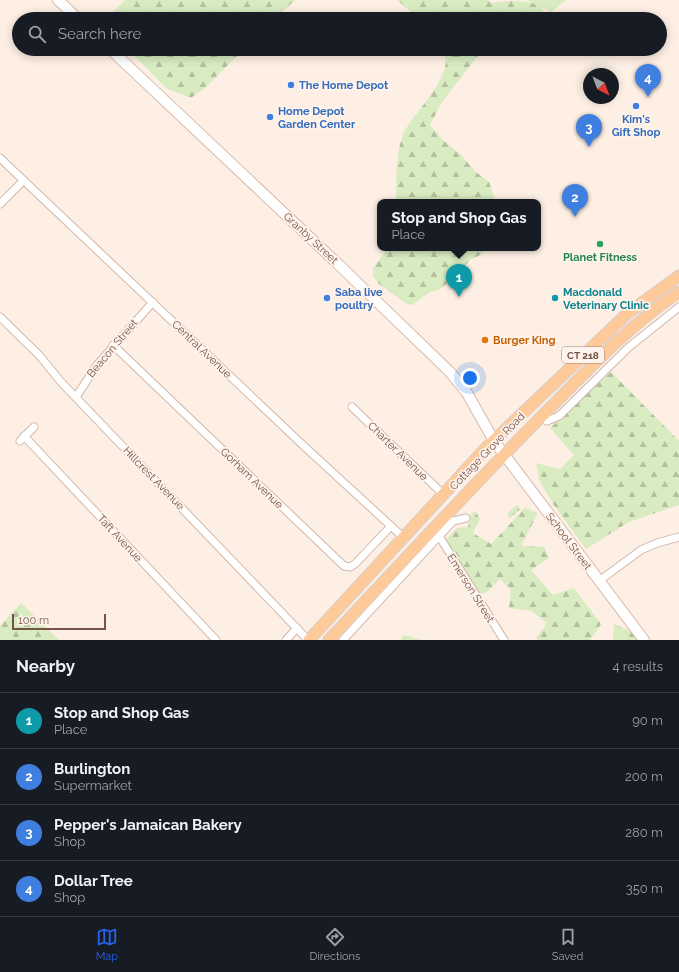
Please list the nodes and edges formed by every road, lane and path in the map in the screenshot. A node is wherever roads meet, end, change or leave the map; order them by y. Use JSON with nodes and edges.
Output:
{"nodes":[{"id":1,"x":58,"y":0,"type":"edge"},
{"id":2,"x":71,"y":12,"type":"edge"},
{"id":3,"x":117,"y":56,"type":"edge"},
{"id":4,"x":0,"y":158,"type":"edge"},
{"id":5,"x":22,"y":181,"type":"junction"},
{"id":6,"x":0,"y":204,"type":"edge"},
{"id":7,"x":679,"y":276,"type":"edge"},
{"id":8,"x":679,"y":292,"type":"edge"},
{"id":9,"x":153,"y":302,"type":"junction"},
{"id":10,"x":679,"y":307,"type":"edge"},
{"id":11,"x":0,"y":317,"type":"edge"},
{"id":12,"x":113,"y":345,"type":"junction"},
{"id":13,"x":599,"y":358,"type":"junction"},
{"id":14,"x":608,"y":367,"type":"junction"},
{"id":15,"x":76,"y":397,"type":"junction"},
{"id":16,"x":352,"y":407,"type":"dead end"},
{"id":17,"x":541,"y":417,"type":"junction"},
{"id":18,"x":34,"y":427,"type":"dead end"},
{"id":19,"x":494,"y":441,"type":"junction"},
{"id":20,"x":504,"y":454,"type":"junction"},
{"id":21,"x":444,"y":495,"type":"junction"},
{"id":22,"x":466,"y":518,"type":"dead end"},
{"id":23,"x":391,"y":526,"type":"junction"},
{"id":24,"x":439,"y":536,"type":"junction"},
{"id":25,"x":679,"y":537,"type":"edge"},
{"id":26,"x":404,"y":538,"type":"junction"},
{"id":27,"x":599,"y":581,"type":"junction"},
{"id":28,"x":297,"y":628,"type":"junction"},
{"id":29,"x":216,"y":640,"type":"edge"},
{"id":30,"x":286,"y":640,"type":"edge"},
{"id":31,"x":308,"y":640,"type":"edge"},
{"id":32,"x":329,"y":640,"type":"edge"},
{"id":33,"x":343,"y":640,"type":"edge"},
{"id":34,"x":504,"y":640,"type":"edge"},
{"id":35,"x":644,"y":640,"type":"edge"}],
"edges":[{"from":1,"to":2,"type":"main road"},
{"from":3,"to":19,"type":"main road","name":"Granby Street"},
{"from":4,"to":5,"type":"street","name":"Central Avenue"},
{"from":5,"to":6,"type":"street"},
{"from":5,"to":9,"type":"street","name":"Central Avenue"},
{"from":7,"to":19,"type":"main road","name":"Cottage Grove Road","number":"CT 218"},
{"from":8,"to":13,"type":"main road","name":"Cottage Grove Road","number":"CT 218"},
{"from":9,"to":12,"type":"street","name":"Beacon Street"},
{"from":9,"to":23,"type":"street","name":"Central Avenue"},
{"from":10,"to":14,"type":"street","name":"Cottage Grove Road"},
{"from":11,"to":15,"type":"street","name":"Hillcrest Avenue"},
{"from":12,"to":15,"type":"street","name":"Beacon Street"},
{"from":12,"to":23,"type":"street","name":"Gorham Avenue"},
{"from":13,"to":14,"type":"street"},
{"from":13,"to":17,"type":"main road","name":"Cottage Grove Road","number":"CT 218"},
{"from":14,"to":17,"type":"street","name":"Cottage Grove Road"},
{"from":15,"to":28,"type":"street","name":"Hillcrest Avenue"},
{"from":16,"to":21,"type":"street","name":"Charter Avenue"},
{"from":17,"to":20,"type":"main road","name":"Cottage Grove Road","number":"CT 218"},
{"from":18,"to":29,"type":"street","name":"Taft Avenue"},
{"from":19,"to":20,"type":"main road","name":"School Street"},
{"from":19,"to":21,"type":"main road","name":"Cottage Grove Road","number":"CT 218"},
{"from":20,"to":27,"type":"main road","name":"School Street"},
{"from":20,"to":32,"type":"main road","name":"Cottage Grove Road","number":"CT 218"},
{"from":21,"to":26,"type":"main road","name":"Cottage Grove Road","number":"CT 218"},
{"from":22,"to":24,"type":"street"},
{"from":23,"to":26,"type":"street","name":"Central Avenue"},
{"from":24,"to":33,"type":"street"},
{"from":24,"to":34,"type":"street","name":"Emerson Street"},
{"from":25,"to":27,"type":"street"},
{"from":26,"to":31,"type":"main road","name":"Cottage Grove Road","number":"CT 218"},
{"from":27,"to":35,"type":"main road","name":"School Street"},
{"from":28,"to":30,"type":"street"},
{"from":28,"to":31,"type":"street","name":"Hillcrest Avenue"}]}
